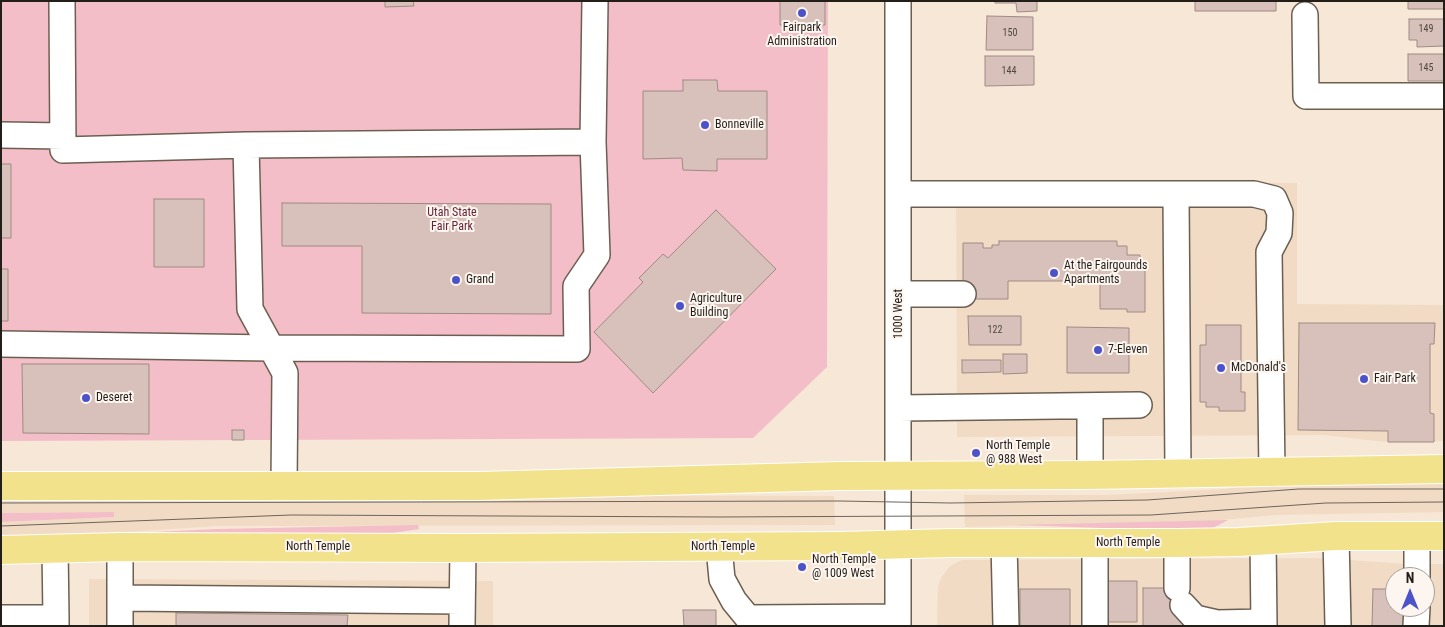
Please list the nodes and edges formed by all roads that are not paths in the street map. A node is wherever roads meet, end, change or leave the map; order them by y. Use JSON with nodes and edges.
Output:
{"nodes":[{"id":1,"x":62,"y":1,"type":"edge"},
{"id":2,"x":595,"y":1,"type":"edge"},
{"id":3,"x":898,"y":1,"type":"edge"},
{"id":4,"x":1305,"y":15,"type":"dead end"},
{"id":5,"x":1444,"y":96,"type":"edge"},
{"id":6,"x":1,"y":135,"type":"edge"},
{"id":7,"x":63,"y":136,"type":"junction"},
{"id":8,"x":594,"y":142,"type":"junction"},
{"id":9,"x":246,"y":145,"type":"junction"},
{"id":10,"x":898,"y":194,"type":"junction"},
{"id":11,"x":1176,"y":194,"type":"junction"},
{"id":12,"x":898,"y":294,"type":"junction"},
{"id":13,"x":964,"y":294,"type":"dead end"},
{"id":14,"x":1,"y":344,"type":"edge"},
{"id":15,"x":271,"y":348,"type":"junction"},
{"id":16,"x":1139,"y":405,"type":"dead end"},
{"id":17,"x":1090,"y":406,"type":"junction"},
{"id":18,"x":898,"y":408,"type":"junction"},
{"id":19,"x":1444,"y":470,"type":"edge"},
{"id":20,"x":1272,"y":473,"type":"junction"},
{"id":21,"x":1178,"y":474,"type":"junction"},
{"id":22,"x":898,"y":475,"type":"junction"},
{"id":23,"x":1090,"y":475,"type":"junction"},
{"id":24,"x":1,"y":486,"type":"edge"},
{"id":25,"x":284,"y":486,"type":"junction"},
{"id":26,"x":1431,"y":535,"type":"edge"},
{"id":27,"x":1336,"y":536,"type":"junction"},
{"id":28,"x":1263,"y":540,"type":"junction"},
{"id":29,"x":1004,"y":543,"type":"junction"},
{"id":30,"x":1095,"y":543,"type":"junction"},
{"id":31,"x":1177,"y":543,"type":"junction"},
{"id":32,"x":899,"y":544,"type":"junction"},
{"id":33,"x":719,"y":547,"type":"junction"},
{"id":34,"x":55,"y":548,"type":"junction"},
{"id":35,"x":120,"y":548,"type":"junction"},
{"id":36,"x":463,"y":548,"type":"junction"},
{"id":37,"x":1,"y":550,"type":"edge"},
{"id":38,"x":1420,"y":567,"type":"edge"},
{"id":39,"x":120,"y":598,"type":"junction"},
{"id":40,"x":462,"y":601,"type":"junction"},
{"id":41,"x":1,"y":618,"type":"edge"},
{"id":42,"x":56,"y":622,"type":"edge"},
{"id":43,"x":898,"y":622,"type":"edge"},
{"id":44,"x":1264,"y":624,"type":"edge"},
{"id":45,"x":120,"y":626,"type":"edge"},
{"id":46,"x":462,"y":626,"type":"edge"},
{"id":47,"x":1006,"y":626,"type":"edge"},
{"id":48,"x":1095,"y":626,"type":"edge"},
{"id":49,"x":1338,"y":626,"type":"edge"}],
"edges":[{"from":1,"to":7,"type":"street"},
{"from":2,"to":8,"type":"street"},
{"from":3,"to":10,"type":"street","name":"1000 West"},
{"from":4,"to":5,"type":"street"},
{"from":6,"to":7,"type":"street"},
{"from":7,"to":9,"type":"street"},
{"from":8,"to":9,"type":"street"},
{"from":8,"to":15,"type":"street"},
{"from":9,"to":15,"type":"street"},
{"from":10,"to":11,"type":"street"},
{"from":10,"to":12,"type":"street","name":"1000 West"},
{"from":11,"to":20,"type":"street"},
{"from":11,"to":21,"type":"street"},
{"from":12,"to":13,"type":"street"},
{"from":12,"to":18,"type":"street","name":"1000 West"},
{"from":14,"to":15,"type":"street"},
{"from":15,"to":25,"type":"street"},
{"from":16,"to":17,"type":"street"},
{"from":17,"to":18,"type":"street"},
{"from":17,"to":23,"type":"street"},
{"from":18,"to":22,"type":"street","name":"1000 West"},
{"from":19,"to":20,"type":"main road"},
{"from":20,"to":21,"type":"main road"},
{"from":21,"to":23,"type":"main road"},
{"from":22,"to":23,"type":"main road"},
{"from":22,"to":25,"type":"main road"},
{"from":22,"to":32,"type":"street","name":"1000 West"},
{"from":24,"to":25,"type":"main road"},
{"from":26,"to":27,"type":"main road","name":"North Temple"},
{"from":26,"to":38,"type":"street"},
{"from":27,"to":28,"type":"main road","name":"North Temple"},
{"from":27,"to":49,"type":"street"},
{"from":28,"to":31,"type":"main road","name":"North Temple"},
{"from":28,"to":44,"type":"street"},
{"from":29,"to":30,"type":"main road","name":"North Temple"},
{"from":29,"to":32,"type":"main road","name":"North Temple"},
{"from":29,"to":47,"type":"street"},
{"from":30,"to":31,"type":"main road","name":"North Temple"},
{"from":30,"to":48,"type":"street"},
{"from":31,"to":44,"type":"street"},
{"from":32,"to":33,"type":"main road","name":"North Temple"},
{"from":32,"to":43,"type":"street","name":"1000 West"},
{"from":33,"to":36,"type":"main road","name":"North Temple"},
{"from":33,"to":43,"type":"street"},
{"from":34,"to":35,"type":"main road","name":"North Temple"},
{"from":34,"to":37,"type":"main road","name":"North Temple"},
{"from":34,"to":42,"type":"street"},
{"from":35,"to":36,"type":"main road","name":"North Temple"},
{"from":35,"to":39,"type":"street"},
{"from":36,"to":40,"type":"street"},
{"from":39,"to":40,"type":"street"},
{"from":39,"to":45,"type":"street"},
{"from":40,"to":46,"type":"street"},
{"from":41,"to":42,"type":"street"}]}
